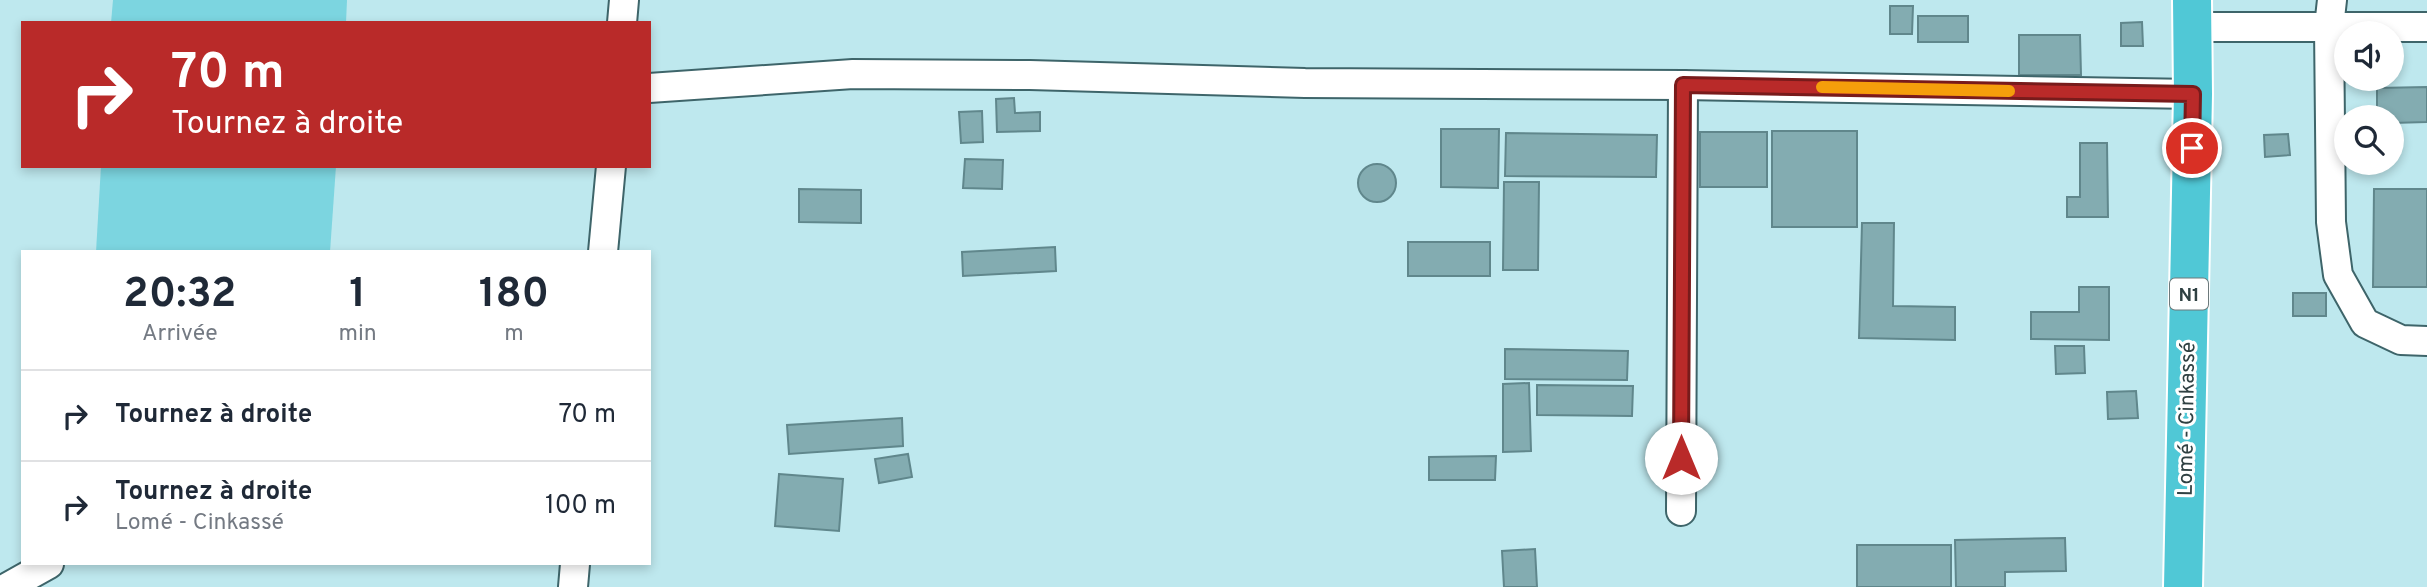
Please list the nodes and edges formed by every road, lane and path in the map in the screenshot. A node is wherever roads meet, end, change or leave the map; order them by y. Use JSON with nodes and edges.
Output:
{"nodes":[{"id":1,"x":624,"y":0,"type":"edge"},
{"id":2,"x":2192,"y":13,"type":"edge"},
{"id":3,"x":2331,"y":13,"type":"edge"},
{"id":4,"x":622,"y":21,"type":"edge"},
{"id":5,"x":2427,"y":27,"type":"edge"},
{"id":6,"x":1683,"y":85,"type":"junction"},
{"id":7,"x":651,"y":88,"type":"edge"},
{"id":8,"x":2193,"y":94,"type":"junction"},
{"id":9,"x":611,"y":168,"type":"edge"},
{"id":10,"x":603,"y":250,"type":"edge"},
{"id":11,"x":2427,"y":341,"type":"edge"},
{"id":12,"x":1681,"y":511,"type":"dead end"},
{"id":13,"x":47,"y":565,"type":"edge"},
{"id":14,"x":575,"y":565,"type":"edge"},
{"id":15,"x":8,"y":587,"type":"edge"},
{"id":16,"x":573,"y":587,"type":"edge"},
{"id":17,"x":2183,"y":587,"type":"edge"}],
"edges":[{"from":1,"to":4,"type":"street"},
{"from":2,"to":3,"type":"street"},
{"from":2,"to":8,"type":"highway","name":"Lomé - Cinkassé","number":"N1"},
{"from":3,"to":5,"type":"street"},
{"from":3,"to":11,"type":"street"},
{"from":6,"to":7,"type":"street"},
{"from":6,"to":8,"type":"street"},
{"from":6,"to":12,"type":"street"},
{"from":8,"to":17,"type":"highway","name":"Lomé - Cinkassé","number":"N1"},
{"from":9,"to":10,"type":"street"},
{"from":13,"to":15,"type":"street"},
{"from":14,"to":16,"type":"street"}]}
